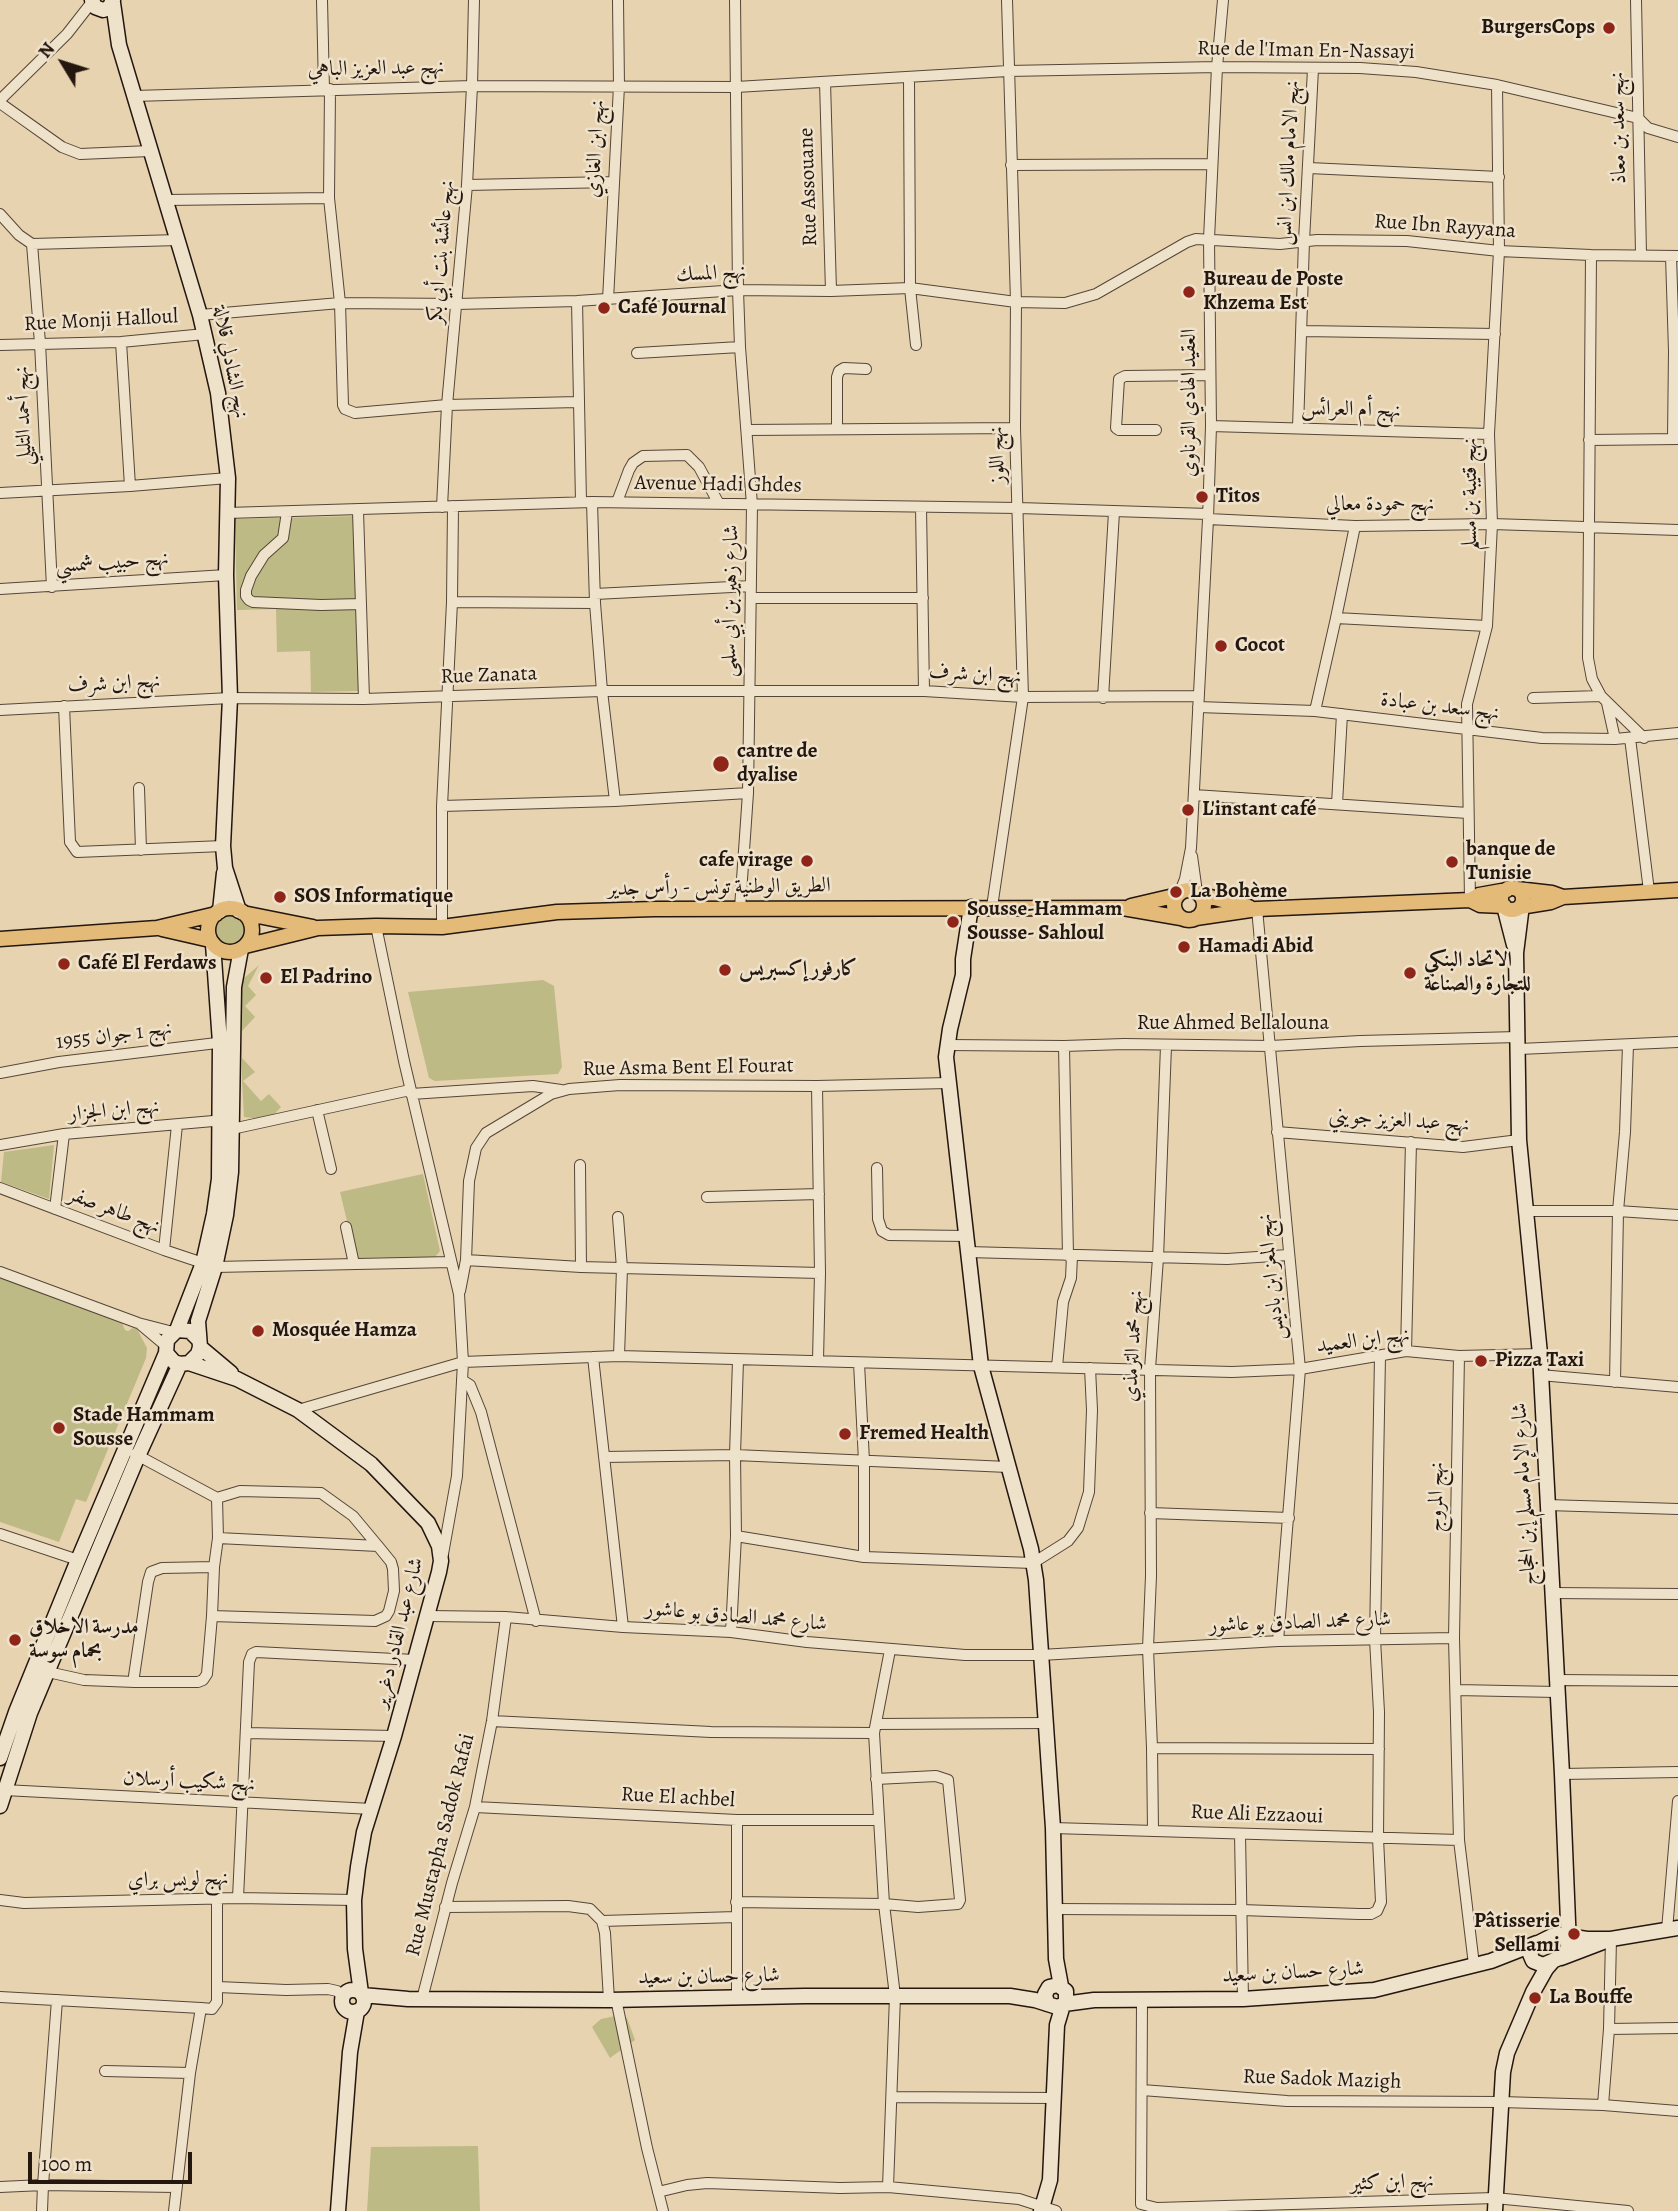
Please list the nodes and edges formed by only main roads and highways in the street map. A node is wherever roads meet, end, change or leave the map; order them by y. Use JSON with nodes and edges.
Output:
{"nodes":[{"id":1,"x":1512,"y":890,"type":"junction"},
{"id":2,"x":1678,"y":890,"type":"edge"},
{"id":3,"x":1198,"y":893,"type":"junction"},
{"id":4,"x":1178,"y":895,"type":"junction"},
{"id":5,"x":1563,"y":897,"type":"junction"},
{"id":6,"x":1470,"y":900,"type":"junction"},
{"id":7,"x":1504,"y":906,"type":"junction"},
{"id":8,"x":1521,"y":906,"type":"junction"},
{"id":9,"x":1123,"y":908,"type":"junction"},
{"id":10,"x":1257,"y":909,"type":"junction"},
{"id":11,"x":218,"y":912,"type":"junction"},
{"id":12,"x":241,"y":912,"type":"junction"},
{"id":13,"x":1181,"y":918,"type":"junction"},
{"id":14,"x":1196,"y":918,"type":"junction"},
{"id":15,"x":157,"y":928,"type":"junction"},
{"id":16,"x":318,"y":928,"type":"junction"},
{"id":17,"x":0,"y":939,"type":"edge"},
{"id":18,"x":212,"y":942,"type":"junction"},
{"id":19,"x":243,"y":947,"type":"junction"}],
"edges":[{"from":1,"to":5,"type":"main road"},
{"from":1,"to":6,"type":"main road"},
{"from":1,"to":7,"type":"main road"},
{"from":1,"to":8,"type":"main road"},
{"from":2,"to":5,"type":"main road"},
{"from":3,"to":4,"type":"main road"},
{"from":3,"to":10,"type":"main road"},
{"from":3,"to":14,"type":"main road"},
{"from":4,"to":9,"type":"main road","name":"الطريق الوطنية تونس - رأس جدير"},
{"from":4,"to":13,"type":"main road"},
{"from":5,"to":8,"type":"main road"},
{"from":6,"to":7,"type":"main road"},
{"from":6,"to":10,"type":"main road"},
{"from":7,"to":8,"type":"main road"},
{"from":9,"to":13,"type":"main road","name":"الطريق الوطنية تونس - رأس جدير"},
{"from":9,"to":16,"type":"main road","name":"الطريق الوطنية تونس - رأس جدير"},
{"from":10,"to":14,"type":"main road"},
{"from":11,"to":12,"type":"main road"},
{"from":11,"to":15,"type":"main road"},
{"from":11,"to":18,"type":"main road"},
{"from":12,"to":16,"type":"main road","name":"الطريق الوطنية تونس - رأس جدير"},
{"from":12,"to":19,"type":"main road"},
{"from":13,"to":14,"type":"main road"},
{"from":15,"to":17,"type":"main road"},
{"from":15,"to":18,"type":"main road"},
{"from":16,"to":19,"type":"main road","name":"الطريق الوطنية تونس - رأس جدير"},
{"from":18,"to":19,"type":"main road"}]}
